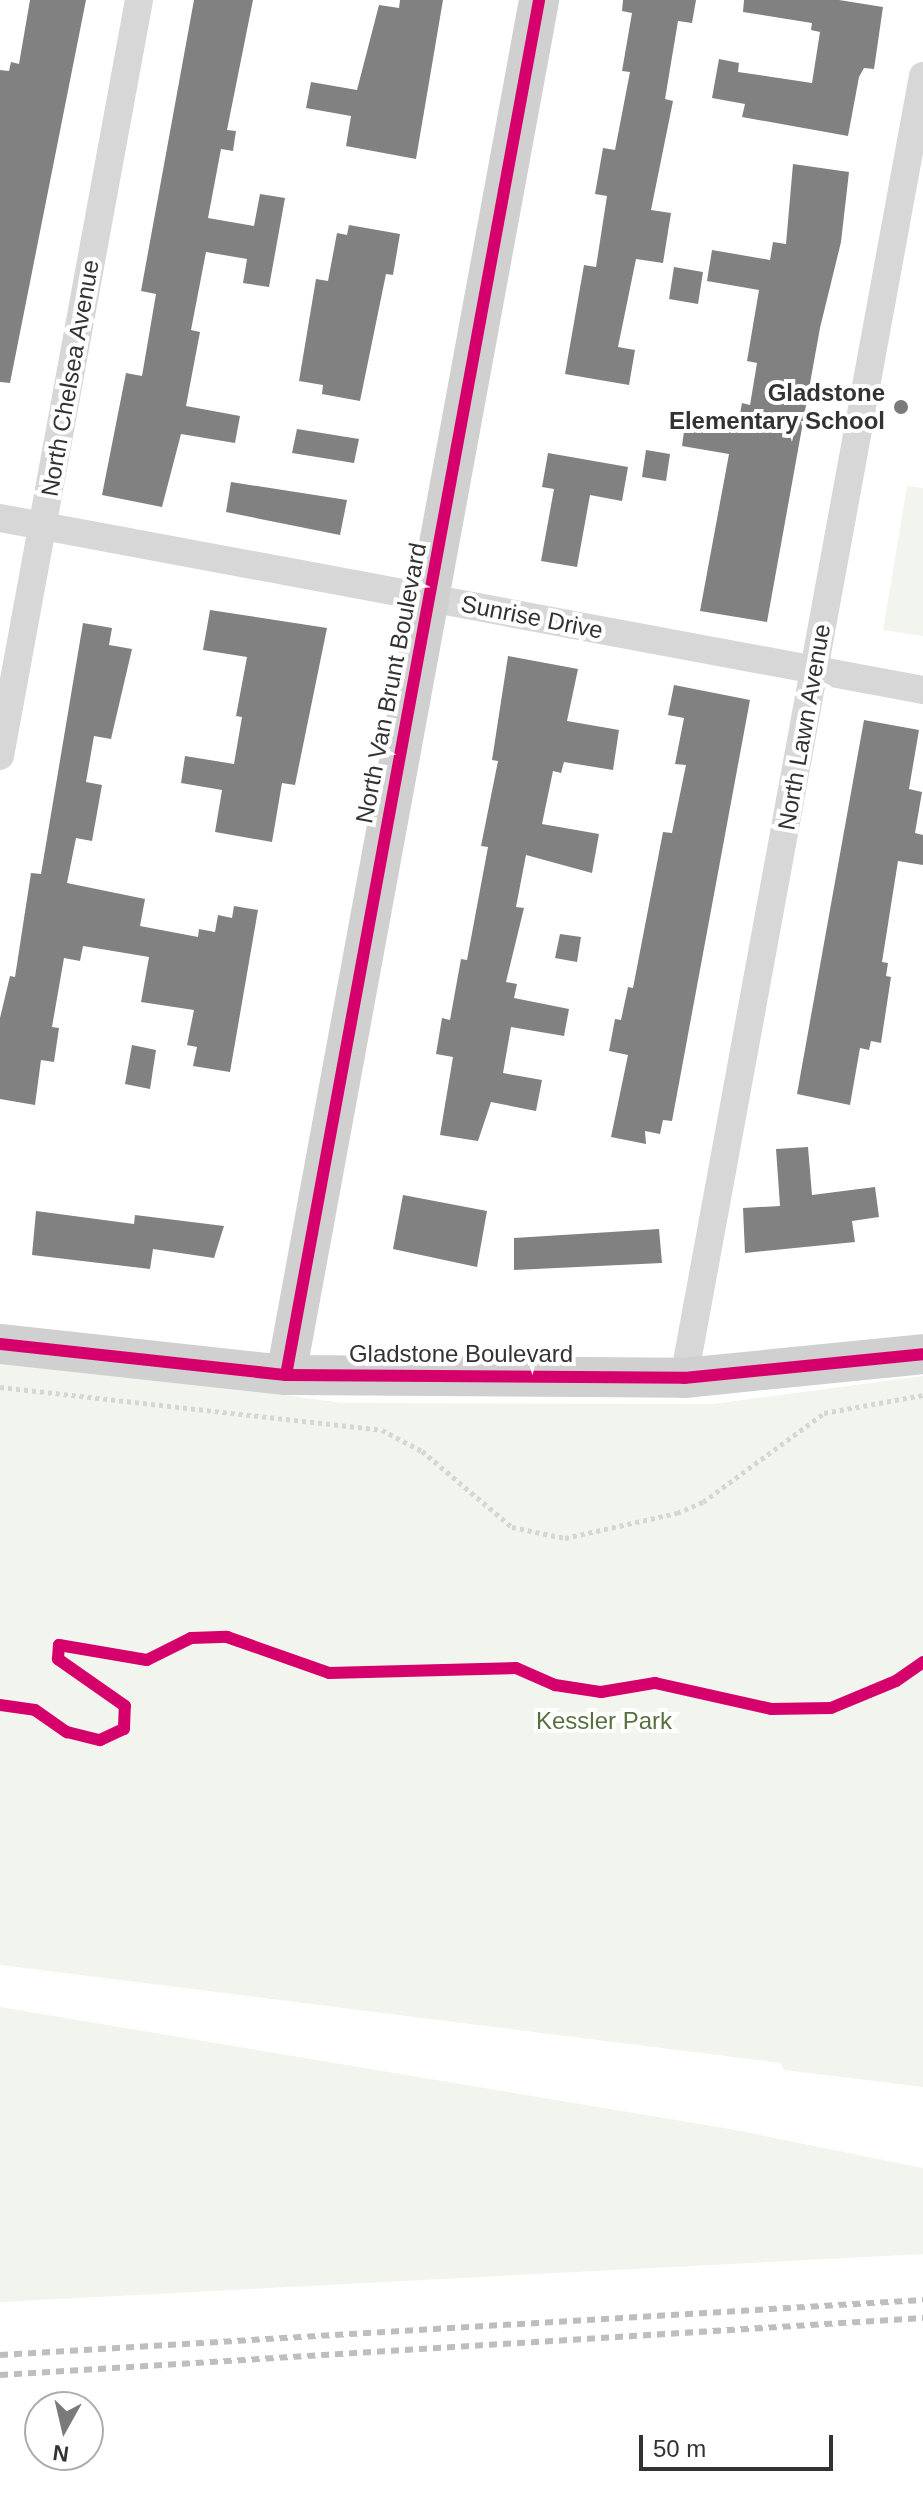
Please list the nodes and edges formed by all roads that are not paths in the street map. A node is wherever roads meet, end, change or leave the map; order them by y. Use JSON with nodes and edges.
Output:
{"nodes":[{"id":1,"x":139,"y":0,"type":"edge"},
{"id":2,"x":539,"y":0,"type":"edge"},
{"id":3,"x":923,"y":76,"type":"edge"},
{"id":4,"x":0,"y":518,"type":"edge"},
{"id":5,"x":43,"y":526,"type":"junction"},
{"id":6,"x":429,"y":598,"type":"junction"},
{"id":7,"x":814,"y":670,"type":"junction"},
{"id":8,"x":923,"y":690,"type":"edge"},
{"id":9,"x":0,"y":756,"type":"edge"},
{"id":10,"x":0,"y":1344,"type":"edge"},
{"id":11,"x":923,"y":1354,"type":"edge"},
{"id":12,"x":286,"y":1375,"type":"junction"},
{"id":13,"x":684,"y":1378,"type":"junction"}],
"edges":[{"from":1,"to":5,"type":"street","name":"North Chelsea Avenue"},
{"from":2,"to":6,"type":"street","name":"North Van Brunt Boulevard"},
{"from":3,"to":7,"type":"street","name":"North Lawn Avenue"},
{"from":4,"to":5,"type":"street","name":"Sunrise Drive"},
{"from":5,"to":6,"type":"street","name":"Sunrise Drive"},
{"from":5,"to":9,"type":"street","name":"North Chelsea Avenue"},
{"from":6,"to":7,"type":"street","name":"Sunrise Drive"},
{"from":6,"to":12,"type":"street","name":"North Van Brunt Boulevard"},
{"from":7,"to":8,"type":"street","name":"Sunrise Drive"},
{"from":7,"to":13,"type":"street","name":"North Lawn Avenue"},
{"from":10,"to":12,"type":"street","name":"Gladstone Boulevard"},
{"from":11,"to":13,"type":"street","name":"Gladstone Boulevard"},
{"from":12,"to":13,"type":"street","name":"Gladstone Boulevard"}]}
